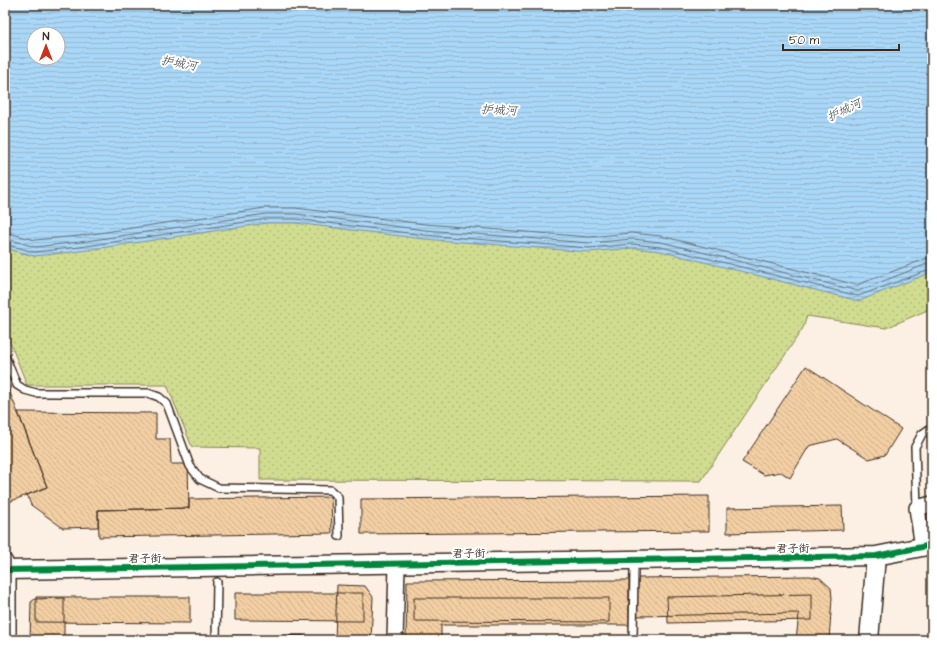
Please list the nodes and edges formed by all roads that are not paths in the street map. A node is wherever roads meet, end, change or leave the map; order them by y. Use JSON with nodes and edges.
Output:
{"nodes":[{"id":1,"x":5,"y":356,"type":"edge"},
{"id":2,"x":932,"y":427,"type":"edge"},
{"id":3,"x":932,"y":504,"type":"edge"},
{"id":4,"x":917,"y":508,"type":"junction"},
{"id":5,"x":339,"y":536,"type":"dead end"},
{"id":6,"x":927,"y":546,"type":"edge"},
{"id":7,"x":876,"y":556,"type":"junction"},
{"id":8,"x":397,"y":565,"type":"junction"},
{"id":9,"x":634,"y":567,"type":"dead end"},
{"id":10,"x":6,"y":568,"type":"edge"},
{"id":11,"x":217,"y":582,"type":"dead end"},
{"id":12,"x":8,"y":640,"type":"edge"},
{"id":13,"x":216,"y":640,"type":"edge"},
{"id":14,"x":302,"y":640,"type":"edge"},
{"id":15,"x":395,"y":640,"type":"edge"},
{"id":16,"x":634,"y":640,"type":"edge"},
{"id":17,"x":869,"y":640,"type":"edge"}],
"edges":[{"from":1,"to":5,"type":"lane"},
{"from":2,"to":4,"type":"lane"},
{"from":3,"to":4,"type":"street"},
{"from":4,"to":6,"type":"street"},
{"from":6,"to":7,"type":"street","name":"君子街"},
{"from":7,"to":8,"type":"street","name":"君子街"},
{"from":7,"to":17,"type":"street"},
{"from":8,"to":10,"type":"street","name":"君子街"},
{"from":8,"to":15,"type":"street"},
{"from":9,"to":16,"type":"lane"},
{"from":10,"to":12,"type":"street"},
{"from":11,"to":13,"type":"lane"},
{"from":13,"to":14,"type":"lane"}]}
